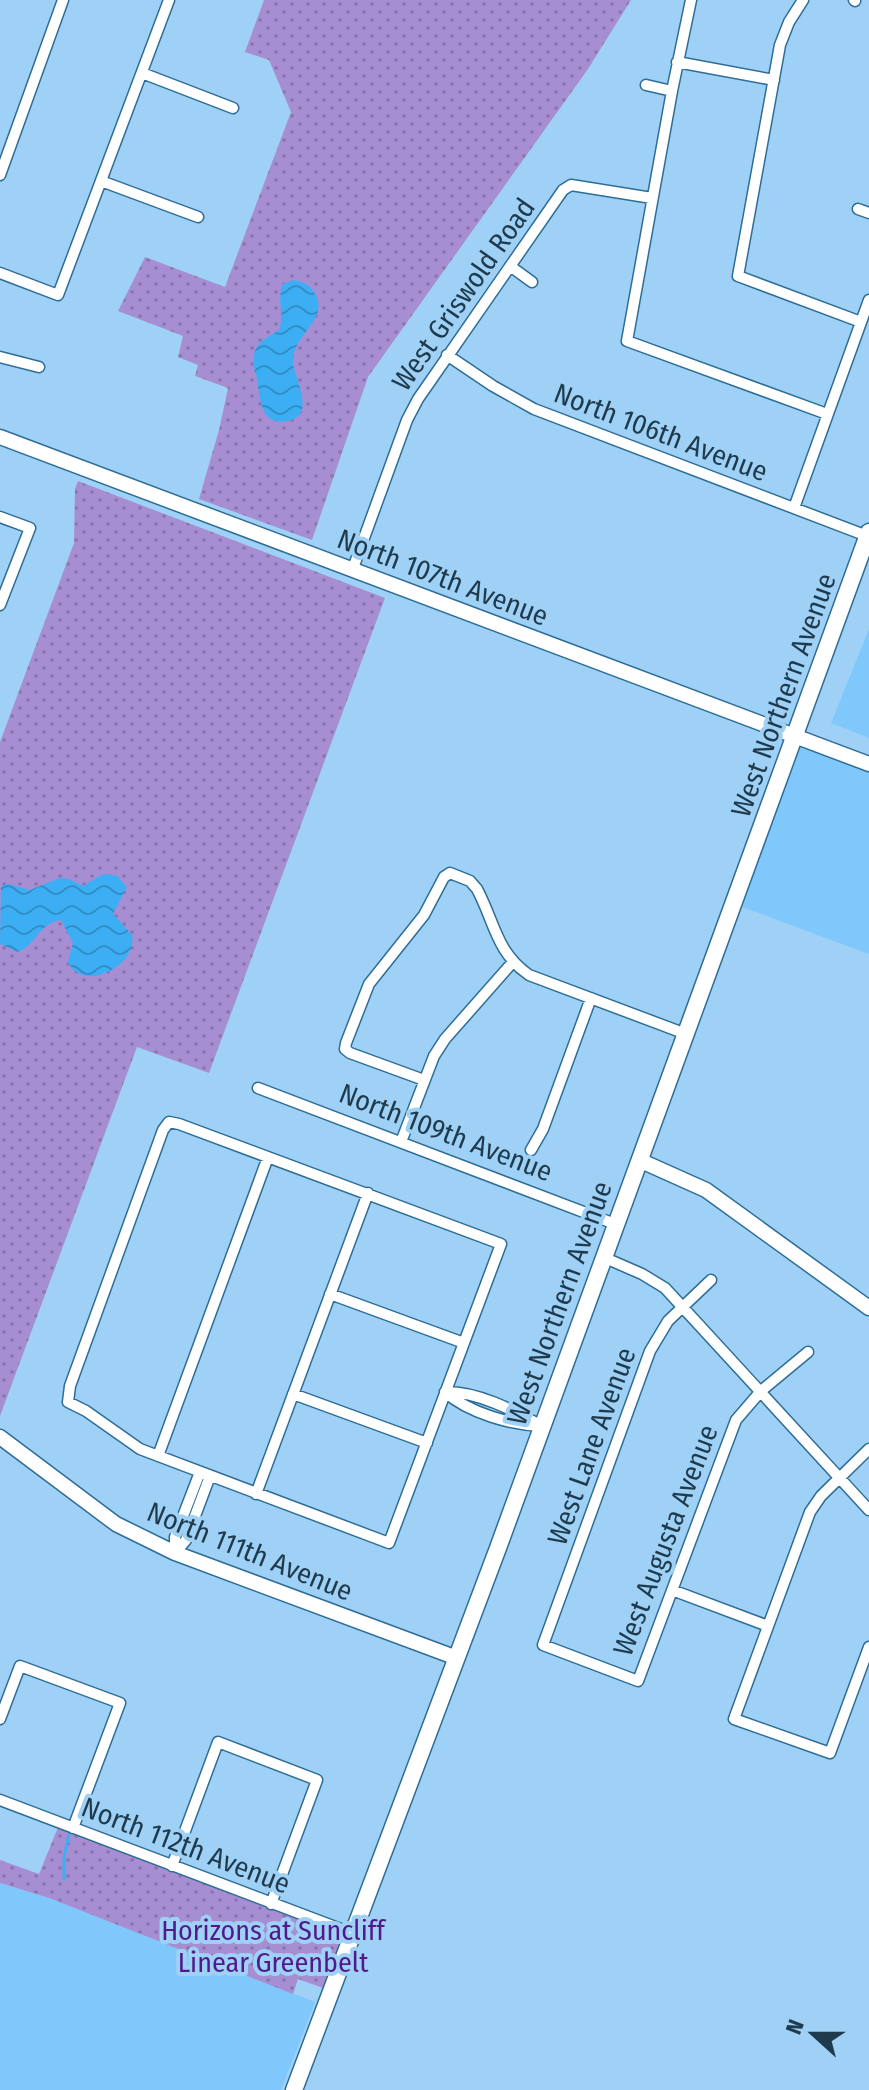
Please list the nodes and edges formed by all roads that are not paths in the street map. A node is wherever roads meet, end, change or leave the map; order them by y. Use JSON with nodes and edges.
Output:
{"nodes":[{"id":1,"x":63,"y":0,"type":"edge"},
{"id":2,"x":169,"y":0,"type":"edge"},
{"id":3,"x":691,"y":0,"type":"edge"},
{"id":4,"x":803,"y":0,"type":"edge"},
{"id":5,"x":677,"y":62,"type":"junction"},
{"id":6,"x":142,"y":73,"type":"junction"},
{"id":7,"x":774,"y":80,"type":"junction"},
{"id":8,"x":646,"y":85,"type":"dead end"},
{"id":9,"x":672,"y":91,"type":"junction"},
{"id":10,"x":233,"y":108,"type":"dead end"},
{"id":11,"x":0,"y":175,"type":"edge"},
{"id":12,"x":101,"y":181,"type":"junction"},
{"id":13,"x":652,"y":198,"type":"junction"},
{"id":14,"x":198,"y":217,"type":"dead end"},
{"id":15,"x":510,"y":266,"type":"junction"},
{"id":16,"x":0,"y":273,"type":"edge"},
{"id":17,"x":532,"y":282,"type":"dead end"},
{"id":18,"x":869,"y":300,"type":"edge"},
{"id":19,"x":861,"y":322,"type":"junction"},
{"id":20,"x":447,"y":355,"type":"junction"},
{"id":21,"x":0,"y":357,"type":"edge"},
{"id":22,"x":39,"y":367,"type":"dead end"},
{"id":23,"x":827,"y":414,"type":"junction"},
{"id":24,"x":0,"y":437,"type":"edge"},
{"id":25,"x":794,"y":508,"type":"junction"},
{"id":26,"x":0,"y":517,"type":"edge"},
{"id":27,"x":868,"y":534,"type":"edge"},
{"id":28,"x":352,"y":571,"type":"junction"},
{"id":29,"x":0,"y":605,"type":"edge"},
{"id":30,"x":796,"y":737,"type":"junction"},
{"id":31,"x":869,"y":764,"type":"edge"},
{"id":32,"x":512,"y":963,"type":"junction"},
{"id":33,"x":591,"y":998,"type":"junction"},
{"id":34,"x":686,"y":1034,"type":"junction"},
{"id":35,"x":424,"y":1080,"type":"junction"},
{"id":36,"x":258,"y":1088,"type":"dead end"},
{"id":37,"x":401,"y":1142,"type":"junction"},
{"id":38,"x":531,"y":1150,"type":"dead end"},
{"id":39,"x":268,"y":1157,"type":"junction"},
{"id":40,"x":639,"y":1160,"type":"junction"},
{"id":41,"x":368,"y":1193,"type":"junction"},
{"id":42,"x":615,"y":1224,"type":"junction"},
{"id":43,"x":603,"y":1257,"type":"junction"},
{"id":44,"x":711,"y":1280,"type":"dead end"},
{"id":45,"x":330,"y":1294,"type":"junction"},
{"id":46,"x":683,"y":1306,"type":"junction"},
{"id":47,"x":869,"y":1308,"type":"edge"},
{"id":48,"x":464,"y":1343,"type":"junction"},
{"id":49,"x":808,"y":1352,"type":"dead end"},
{"id":50,"x":761,"y":1391,"type":"junction"},
{"id":51,"x":445,"y":1392,"type":"junction"},
{"id":52,"x":293,"y":1394,"type":"junction"},
{"id":53,"x":542,"y":1426,"type":"junction"},
{"id":54,"x":0,"y":1437,"type":"edge"},
{"id":55,"x":427,"y":1443,"type":"junction"},
{"id":56,"x":869,"y":1449,"type":"edge"},
{"id":57,"x":158,"y":1456,"type":"junction"},
{"id":58,"x":205,"y":1474,"type":"junction"},
{"id":59,"x":839,"y":1477,"type":"junction"},
{"id":60,"x":256,"y":1494,"type":"junction"},
{"id":61,"x":869,"y":1510,"type":"edge"},
{"id":62,"x":175,"y":1553,"type":"junction"},
{"id":63,"x":672,"y":1590,"type":"junction"},
{"id":64,"x":768,"y":1626,"type":"junction"},
{"id":65,"x":869,"y":1647,"type":"edge"},
{"id":66,"x":457,"y":1658,"type":"junction"},
{"id":67,"x":638,"y":1681,"type":"joint"},
{"id":68,"x":0,"y":1719,"type":"edge"},
{"id":69,"x":0,"y":1800,"type":"edge"},
{"id":70,"x":73,"y":1828,"type":"junction"},
{"id":71,"x":172,"y":1866,"type":"junction"},
{"id":72,"x":271,"y":1904,"type":"junction"},
{"id":73,"x":354,"y":1934,"type":"junction"},
{"id":74,"x":294,"y":2090,"type":"edge"}],
"edges":[{"from":1,"to":11,"type":"street"},
{"from":2,"to":6,"type":"street"},
{"from":3,"to":5,"type":"street"},
{"from":4,"to":7,"type":"street"},
{"from":5,"to":7,"type":"street"},
{"from":5,"to":9,"type":"street"},
{"from":6,"to":10,"type":"street"},
{"from":6,"to":12,"type":"street"},
{"from":7,"to":19,"type":"street"},
{"from":8,"to":9,"type":"street"},
{"from":9,"to":13,"type":"street"},
{"from":12,"to":14,"type":"street"},
{"from":12,"to":16,"type":"street"},
{"from":13,"to":15,"type":"street","name":"West Griswold Road"},
{"from":13,"to":23,"type":"street"},
{"from":15,"to":17,"type":"street"},
{"from":15,"to":20,"type":"street","name":"West Griswold Road"},
{"from":18,"to":19,"type":"street"},
{"from":19,"to":23,"type":"street"},
{"from":20,"to":25,"type":"street","name":"North 106th Avenue"},
{"from":20,"to":28,"type":"street","name":"West Griswold Road"},
{"from":21,"to":22,"type":"street"},
{"from":23,"to":25,"type":"street"},
{"from":24,"to":28,"type":"street","name":"North 107th Avenue"},
{"from":25,"to":27,"type":"street","name":"North 106th Avenue"},
{"from":26,"to":29,"type":"street"},
{"from":27,"to":30,"type":"main road","name":"West Northern Avenue"},
{"from":28,"to":30,"type":"street","name":"North 107th Avenue"},
{"from":30,"to":31,"type":"street","name":"North 107th Avenue"},
{"from":30,"to":34,"type":"main road","name":"West Northern Avenue"},
{"from":32,"to":33,"type":"street"},
{"from":32,"to":35,"type":"street"},
{"from":32,"to":35,"type":"street"},
{"from":33,"to":34,"type":"street"},
{"from":33,"to":38,"type":"street"},
{"from":34,"to":40,"type":"main road","name":"West Northern Avenue"},
{"from":35,"to":37,"type":"street"},
{"from":36,"to":37,"type":"street","name":"North 109th Avenue"},
{"from":37,"to":42,"type":"street","name":"North 109th Avenue"},
{"from":39,"to":41,"type":"street"},
{"from":39,"to":57,"type":"street"},
{"from":39,"to":57,"type":"street"},
{"from":40,"to":42,"type":"main road","name":"West Northern Avenue"},
{"from":40,"to":47,"type":"street"},
{"from":41,"to":45,"type":"street"},
{"from":41,"to":48,"type":"street"},
{"from":42,"to":43,"type":"main road","name":"West Northern Avenue"},
{"from":43,"to":46,"type":"street"},
{"from":43,"to":53,"type":"main road","name":"West Northern Avenue"},
{"from":44,"to":46,"type":"street","name":"West Lane Avenue"},
{"from":45,"to":48,"type":"street"},
{"from":45,"to":52,"type":"street"},
{"from":46,"to":50,"type":"street"},
{"from":46,"to":67,"type":"street","name":"West Lane Avenue"},
{"from":48,"to":51,"type":"street"},
{"from":49,"to":50,"type":"street","name":"West Augusta Avenue"},
{"from":50,"to":59,"type":"street"},
{"from":50,"to":63,"type":"street","name":"West Augusta Avenue"},
{"from":51,"to":53,"type":"street"},
{"from":51,"to":55,"type":"street"},
{"from":52,"to":55,"type":"street"},
{"from":52,"to":60,"type":"street"},
{"from":53,"to":66,"type":"main road","name":"West Northern Avenue"},
{"from":54,"to":62,"type":"street","name":"North 111th Avenue"},
{"from":55,"to":60,"type":"street"},
{"from":56,"to":59,"type":"street"},
{"from":57,"to":58,"type":"street"},
{"from":58,"to":60,"type":"street"},
{"from":58,"to":62,"type":"street"},
{"from":59,"to":61,"type":"street"},
{"from":59,"to":64,"type":"street"},
{"from":62,"to":66,"type":"street","name":"North 111th Avenue"},
{"from":63,"to":64,"type":"street"},
{"from":63,"to":67,"type":"street","name":"West Augusta Avenue"},
{"from":64,"to":65,"type":"street"},
{"from":66,"to":73,"type":"main road","name":"West Northern Avenue"},
{"from":68,"to":70,"type":"street"},
{"from":69,"to":70,"type":"street","name":"North 112th Avenue"},
{"from":70,"to":71,"type":"street","name":"North 112th Avenue"},
{"from":71,"to":72,"type":"street","name":"North 112th Avenue"},
{"from":71,"to":72,"type":"street"},
{"from":72,"to":73,"type":"street","name":"North 112th Avenue"},
{"from":73,"to":74,"type":"main road","name":"West Northern Avenue"}]}
